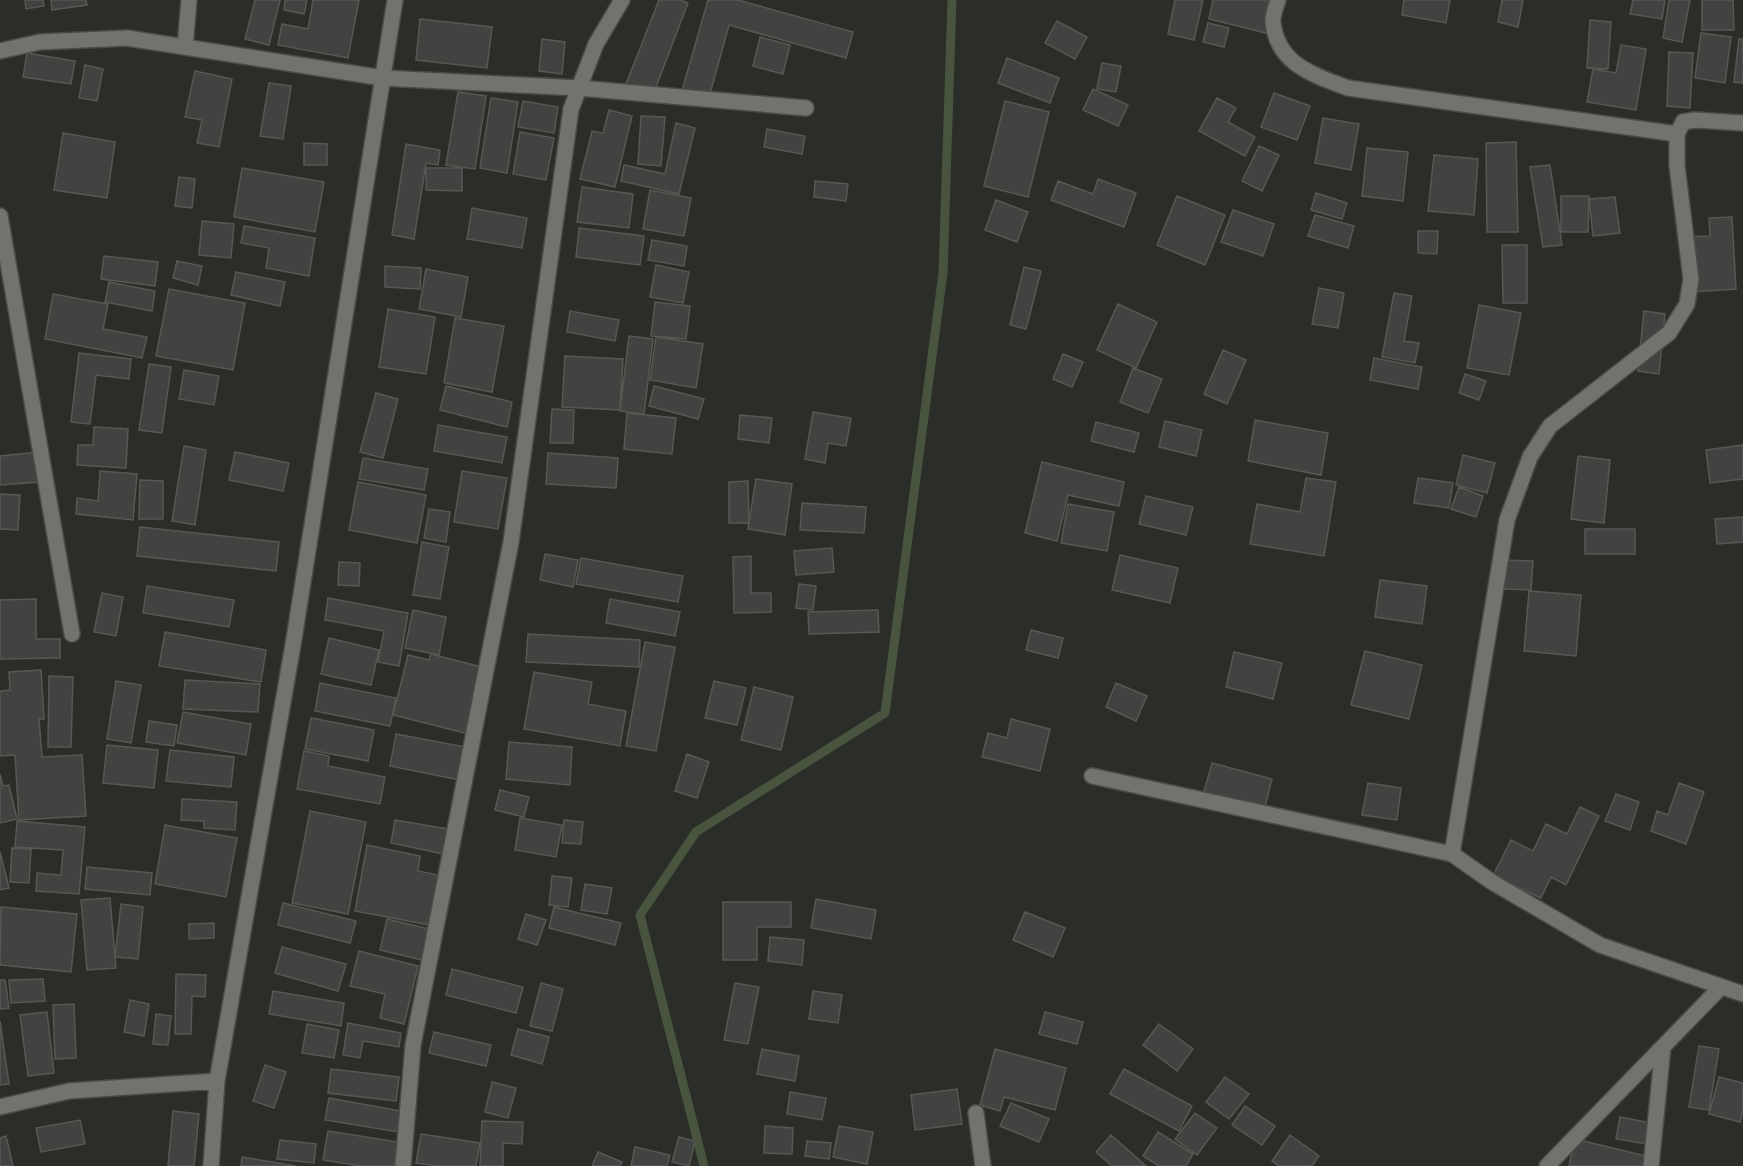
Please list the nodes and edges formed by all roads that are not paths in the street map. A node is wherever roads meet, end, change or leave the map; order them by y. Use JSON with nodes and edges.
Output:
{"nodes":[{"id":1,"x":189,"y":0,"type":"edge"},
{"id":2,"x":395,"y":0,"type":"edge"},
{"id":3,"x":622,"y":0,"type":"edge"},
{"id":4,"x":1278,"y":0,"type":"edge"},
{"id":5,"x":185,"y":47,"type":"junction"},
{"id":6,"x":0,"y":51,"type":"edge"},
{"id":7,"x":382,"y":78,"type":"junction"},
{"id":8,"x":579,"y":88,"type":"junction"},
{"id":9,"x":806,"y":108,"type":"dead end"},
{"id":10,"x":1743,"y":123,"type":"edge"},
{"id":11,"x":1677,"y":134,"type":"junction"},
{"id":12,"x":0,"y":216,"type":"edge"},
{"id":13,"x":72,"y":634,"type":"dead end"},
{"id":14,"x":1092,"y":776,"type":"dead end"},
{"id":15,"x":1452,"y":854,"type":"junction"},
{"id":16,"x":1721,"y":987,"type":"junction"},
{"id":17,"x":1743,"y":994,"type":"edge"},
{"id":18,"x":1663,"y":1047,"type":"junction"},
{"id":19,"x":217,"y":1081,"type":"junction"},
{"id":20,"x":0,"y":1107,"type":"edge"},
{"id":21,"x":976,"y":1113,"type":"dead end"},
{"id":22,"x":211,"y":1166,"type":"edge"},
{"id":23,"x":403,"y":1166,"type":"edge"},
{"id":24,"x":983,"y":1166,"type":"edge"},
{"id":25,"x":1547,"y":1166,"type":"edge"},
{"id":26,"x":1651,"y":1166,"type":"edge"}],
"edges":[{"from":1,"to":5,"type":"street"},
{"from":2,"to":7,"type":"street"},
{"from":3,"to":8,"type":"street"},
{"from":4,"to":11,"type":"street"},
{"from":5,"to":6,"type":"street"},
{"from":5,"to":7,"type":"street"},
{"from":7,"to":8,"type":"street"},
{"from":7,"to":19,"type":"street"},
{"from":8,"to":9,"type":"street"},
{"from":8,"to":23,"type":"street"},
{"from":10,"to":11,"type":"street"},
{"from":11,"to":15,"type":"street"},
{"from":12,"to":13,"type":"street"},
{"from":14,"to":15,"type":"street"},
{"from":15,"to":16,"type":"street"},
{"from":16,"to":17,"type":"street"},
{"from":16,"to":18,"type":"street"},
{"from":18,"to":25,"type":"street"},
{"from":18,"to":26,"type":"street"},
{"from":19,"to":20,"type":"street"},
{"from":19,"to":22,"type":"street"},
{"from":21,"to":24,"type":"street"}]}
